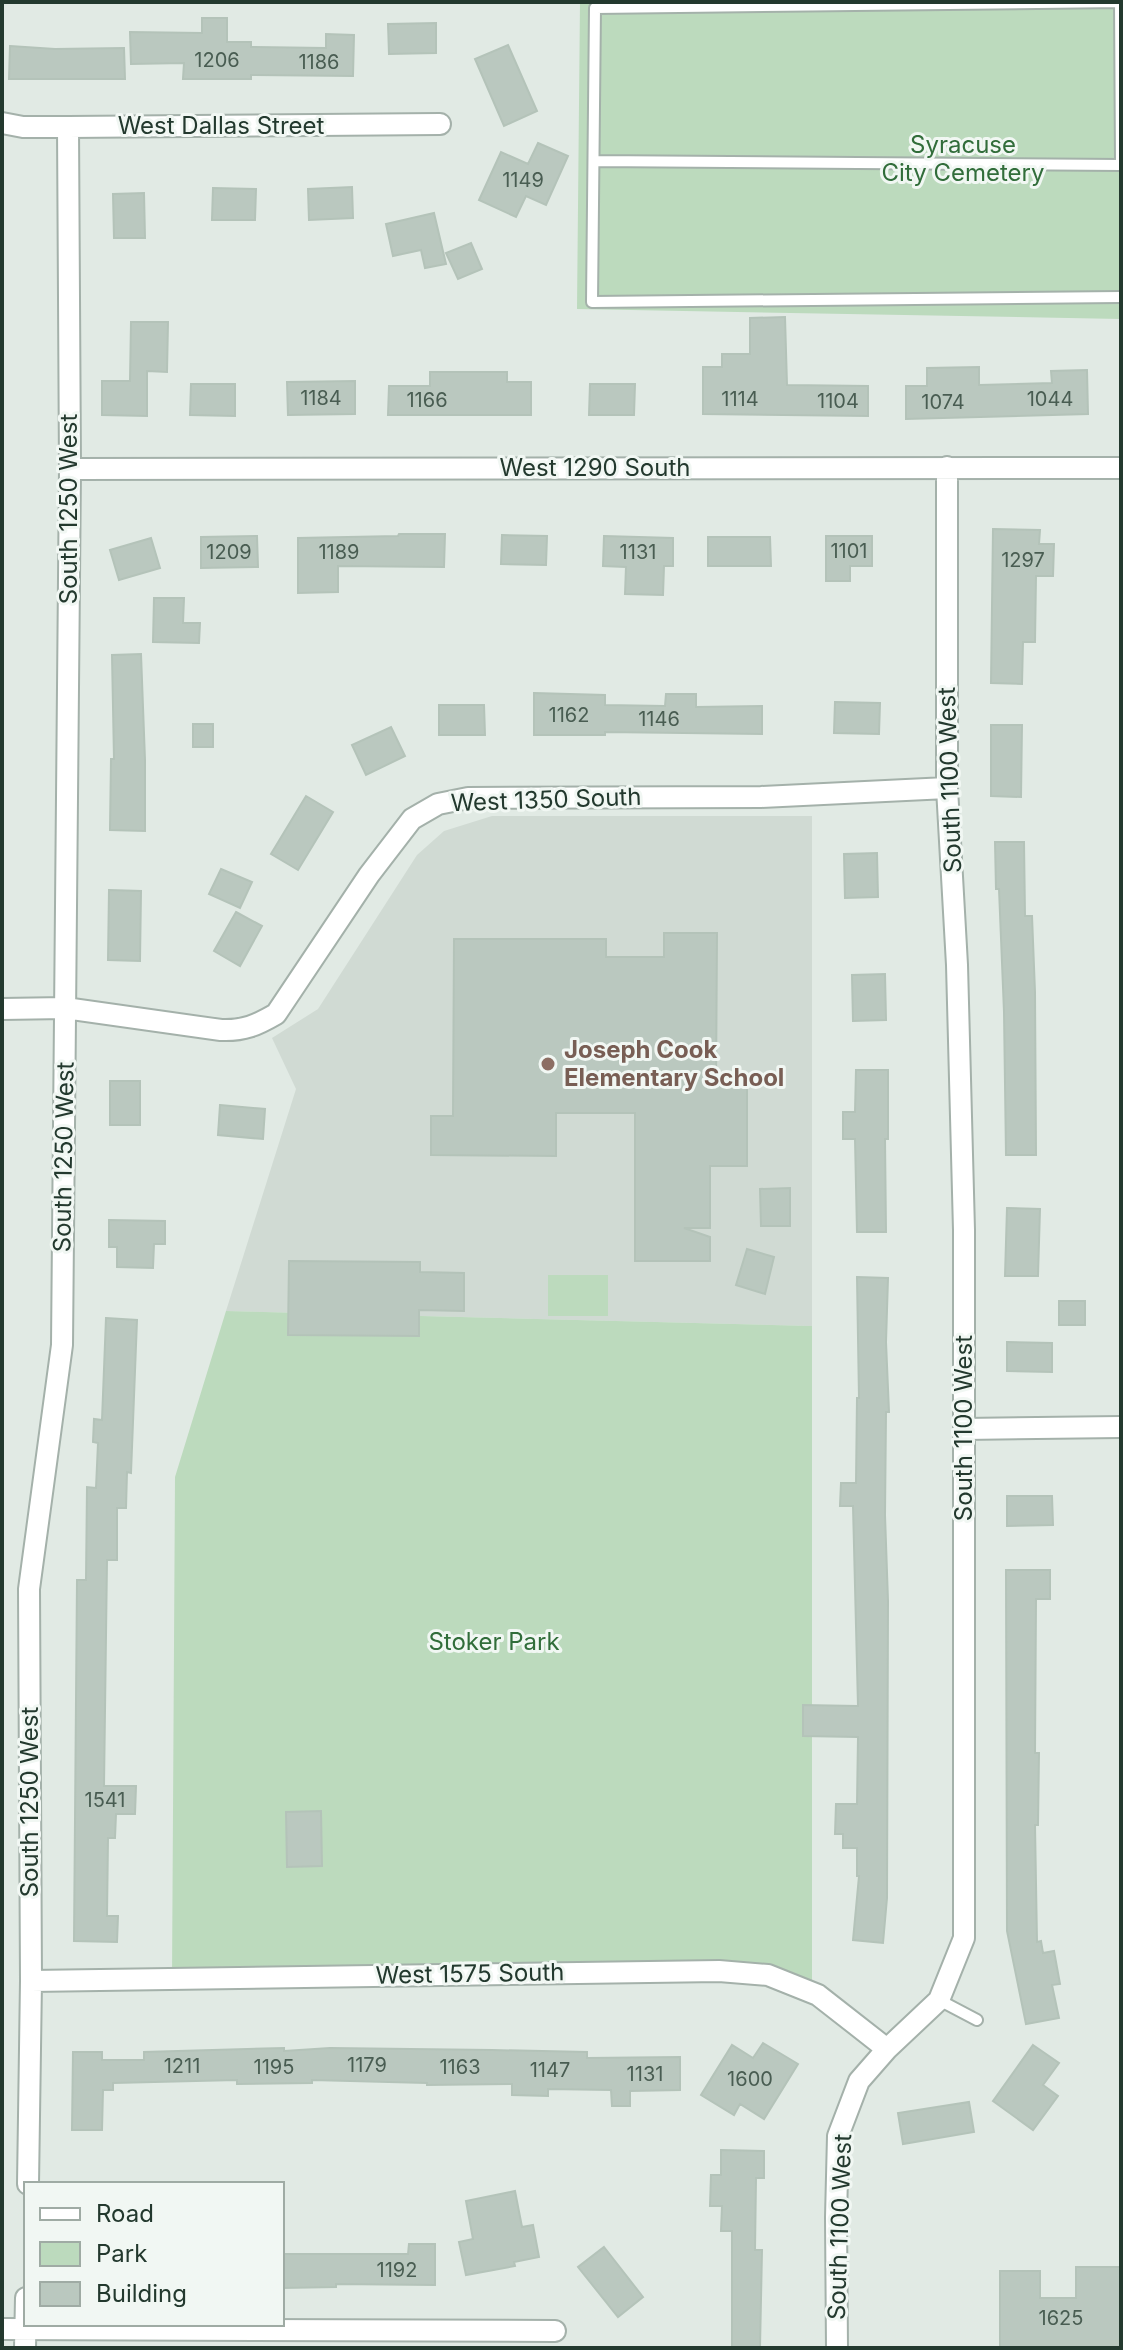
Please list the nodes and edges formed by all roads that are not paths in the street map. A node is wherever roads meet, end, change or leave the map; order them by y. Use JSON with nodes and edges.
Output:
{"nodes":[{"id":1,"x":1120,"y":2,"type":"edge"},
{"id":2,"x":2,"y":123,"type":"edge"},
{"id":3,"x":440,"y":124,"type":"dead end"},
{"id":4,"x":68,"y":127,"type":"junction"},
{"id":5,"x":594,"y":161,"type":"junction"},
{"id":6,"x":1121,"y":165,"type":"edge"},
{"id":7,"x":1121,"y":297,"type":"edge"},
{"id":8,"x":947,"y":467,"type":"junction"},
{"id":9,"x":1121,"y":468,"type":"edge"},
{"id":10,"x":70,"y":469,"type":"junction"},
{"id":11,"x":947,"y":788,"type":"junction"},
{"id":12,"x":65,"y":1008,"type":"junction"},
{"id":13,"x":2,"y":1009,"type":"edge"},
{"id":14,"x":1121,"y":1427,"type":"edge"},
{"id":15,"x":964,"y":1429,"type":"junction"},
{"id":16,"x":31,"y":1981,"type":"junction"},
{"id":17,"x":939,"y":2000,"type":"junction"},
{"id":18,"x":977,"y":2020,"type":"dead end"},
{"id":19,"x":887,"y":2049,"type":"junction"},
{"id":20,"x":28,"y":2182,"type":"edge"},
{"id":21,"x":2,"y":2329,"type":"edge"},
{"id":22,"x":555,"y":2331,"type":"dead end"},
{"id":23,"x":25,"y":2338,"type":"edge"},
{"id":24,"x":837,"y":2348,"type":"edge"}],
"edges":[{"from":1,"to":5,"type":"lane"},
{"from":1,"to":6,"type":"lane"},
{"from":2,"to":4,"type":"street","name":"West Dallas Street"},
{"from":3,"to":4,"type":"street","name":"West Dallas Street"},
{"from":4,"to":10,"type":"street","name":"South 1250 West"},
{"from":5,"to":6,"type":"lane"},
{"from":5,"to":7,"type":"lane"},
{"from":8,"to":9,"type":"street","name":"West 1290 South"},
{"from":8,"to":10,"type":"street","name":"West 1290 South"},
{"from":8,"to":11,"type":"street","name":"South 1100 West"},
{"from":10,"to":12,"type":"street","name":"South 1250 West"},
{"from":11,"to":12,"type":"street","name":"West 1350 South"},
{"from":11,"to":15,"type":"street","name":"South 1100 West"},
{"from":12,"to":13,"type":"street","name":"West 1350 South"},
{"from":12,"to":16,"type":"street","name":"South 1250 West"},
{"from":14,"to":15,"type":"street"},
{"from":15,"to":17,"type":"street","name":"South 1100 West"},
{"from":16,"to":19,"type":"street","name":"West 1575 South"},
{"from":16,"to":20,"type":"street","name":"South 1250 West"},
{"from":17,"to":18,"type":"lane"},
{"from":17,"to":19,"type":"street","name":"South 1100 West"},
{"from":19,"to":24,"type":"street","name":"South 1100 West"},
{"from":21,"to":23,"type":"street"},
{"from":22,"to":23,"type":"street"}]}
